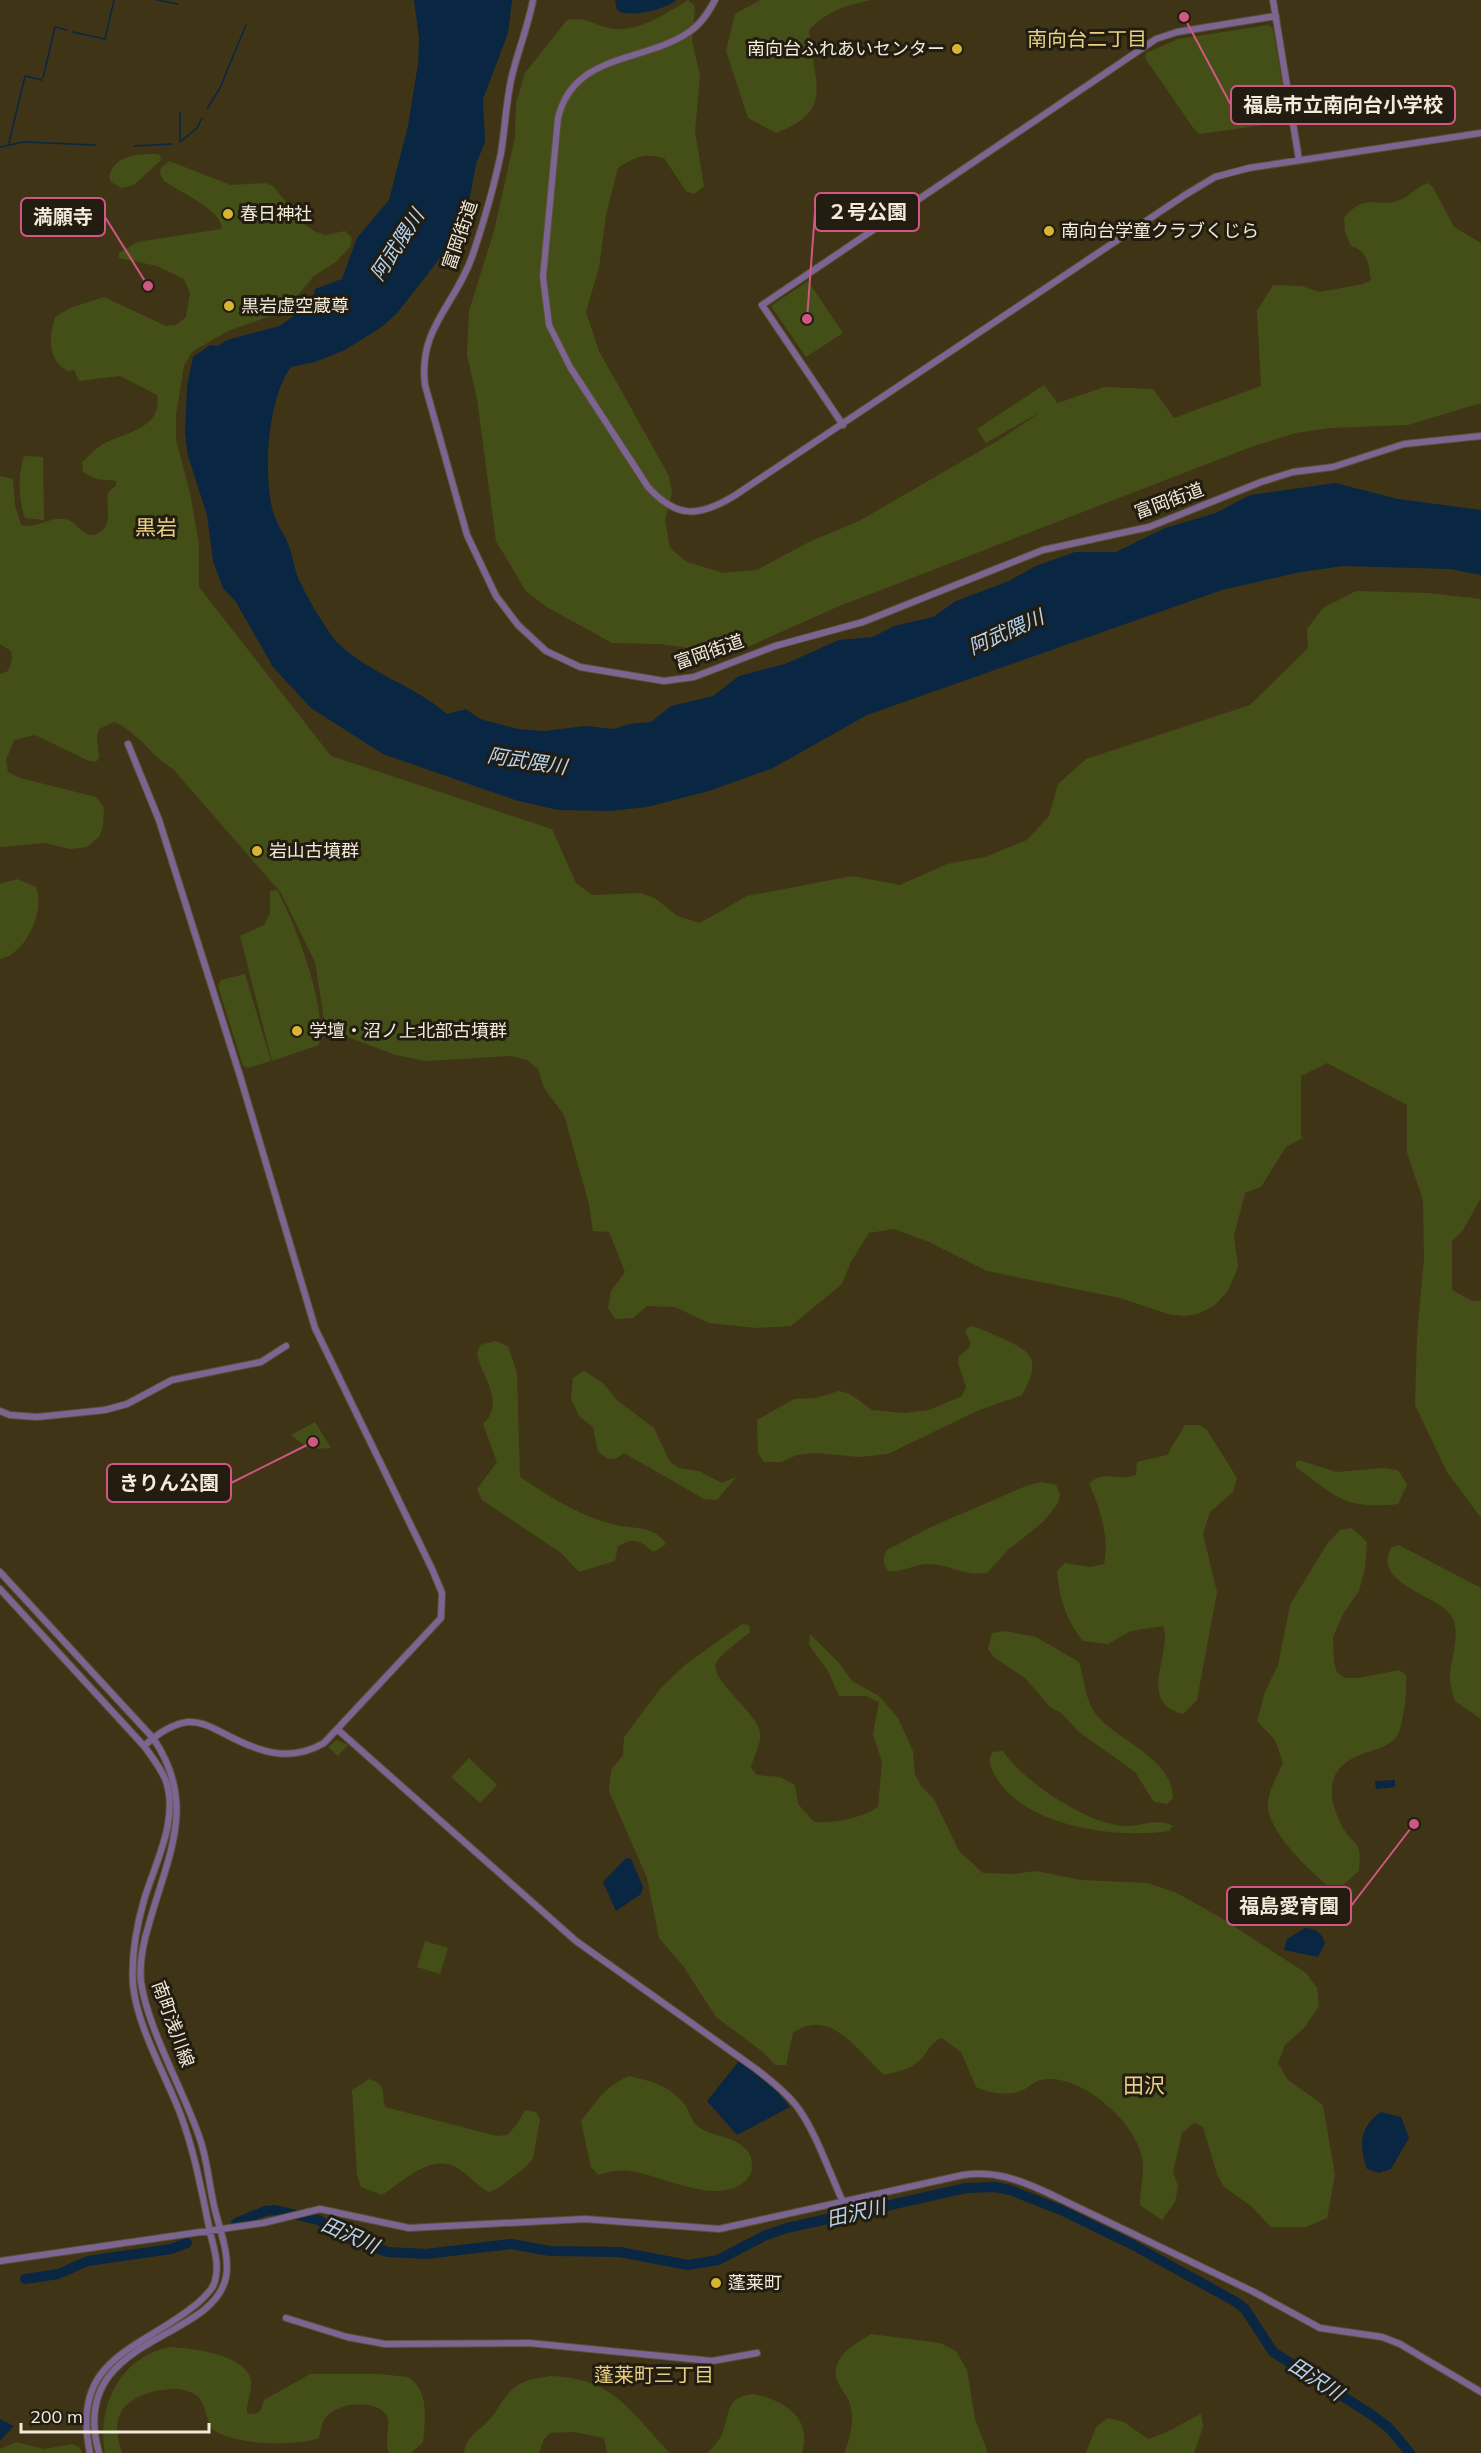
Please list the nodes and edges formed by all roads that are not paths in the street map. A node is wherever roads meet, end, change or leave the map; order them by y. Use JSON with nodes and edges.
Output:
{"nodes":[{"id":1,"x":533,"y":0,"type":"edge"},
{"id":2,"x":715,"y":0,"type":"edge"},
{"id":3,"x":1273,"y":0,"type":"edge"},
{"id":4,"x":1276,"y":16,"type":"junction"},
{"id":5,"x":1481,"y":133,"type":"edge"},
{"id":6,"x":1299,"y":160,"type":"junction"},
{"id":7,"x":843,"y":425,"type":"junction"},
{"id":8,"x":1481,"y":436,"type":"edge"},
{"id":9,"x":128,"y":744,"type":"dead end"},
{"id":10,"x":286,"y":1346,"type":"dead end"},
{"id":11,"x":0,"y":1411,"type":"edge"},
{"id":12,"x":0,"y":1572,"type":"edge"},
{"id":13,"x":0,"y":1589,"type":"edge"},
{"id":14,"x":337,"y":1729,"type":"junction"},
{"id":15,"x":153,"y":1738,"type":"junction"},
{"id":16,"x":144,"y":1746,"type":"junction"},
{"id":17,"x":843,"y":2202,"type":"junction"},
{"id":18,"x":220,"y":2228,"type":"junction"},
{"id":19,"x":209,"y":2229,"type":"junction"},
{"id":20,"x":0,"y":2261,"type":"edge"},
{"id":21,"x":286,"y":2318,"type":"dead end"},
{"id":22,"x":757,"y":2353,"type":"dead end"},
{"id":23,"x":1481,"y":2392,"type":"edge"},
{"id":24,"x":90,"y":2453,"type":"edge"},
{"id":25,"x":99,"y":2453,"type":"edge"}],
"edges":[{"from":1,"to":8,"type":"street","name":"富岡街道"},
{"from":2,"to":7,"type":"street"},
{"from":3,"to":4,"type":"street"},
{"from":4,"to":6,"type":"street"},
{"from":4,"to":7,"type":"street"},
{"from":5,"to":6,"type":"street"},
{"from":6,"to":7,"type":"street"},
{"from":9,"to":14,"type":"street"},
{"from":10,"to":11,"type":"street"},
{"from":12,"to":15,"type":"street","name":"南町浅川線"},
{"from":13,"to":16,"type":"street","name":"南町浅川線"},
{"from":14,"to":15,"type":"street"},
{"from":14,"to":17,"type":"street"},
{"from":15,"to":16,"type":"street"},
{"from":15,"to":18,"type":"street","name":"南町浅川線"},
{"from":16,"to":19,"type":"street","name":"南町浅川線"},
{"from":17,"to":18,"type":"street"},
{"from":17,"to":23,"type":"street"},
{"from":18,"to":19,"type":"street"},
{"from":18,"to":25,"type":"street","name":"南町浅川線"},
{"from":19,"to":20,"type":"street"},
{"from":19,"to":24,"type":"street","name":"南町浅川線"},
{"from":21,"to":22,"type":"street"}]}
